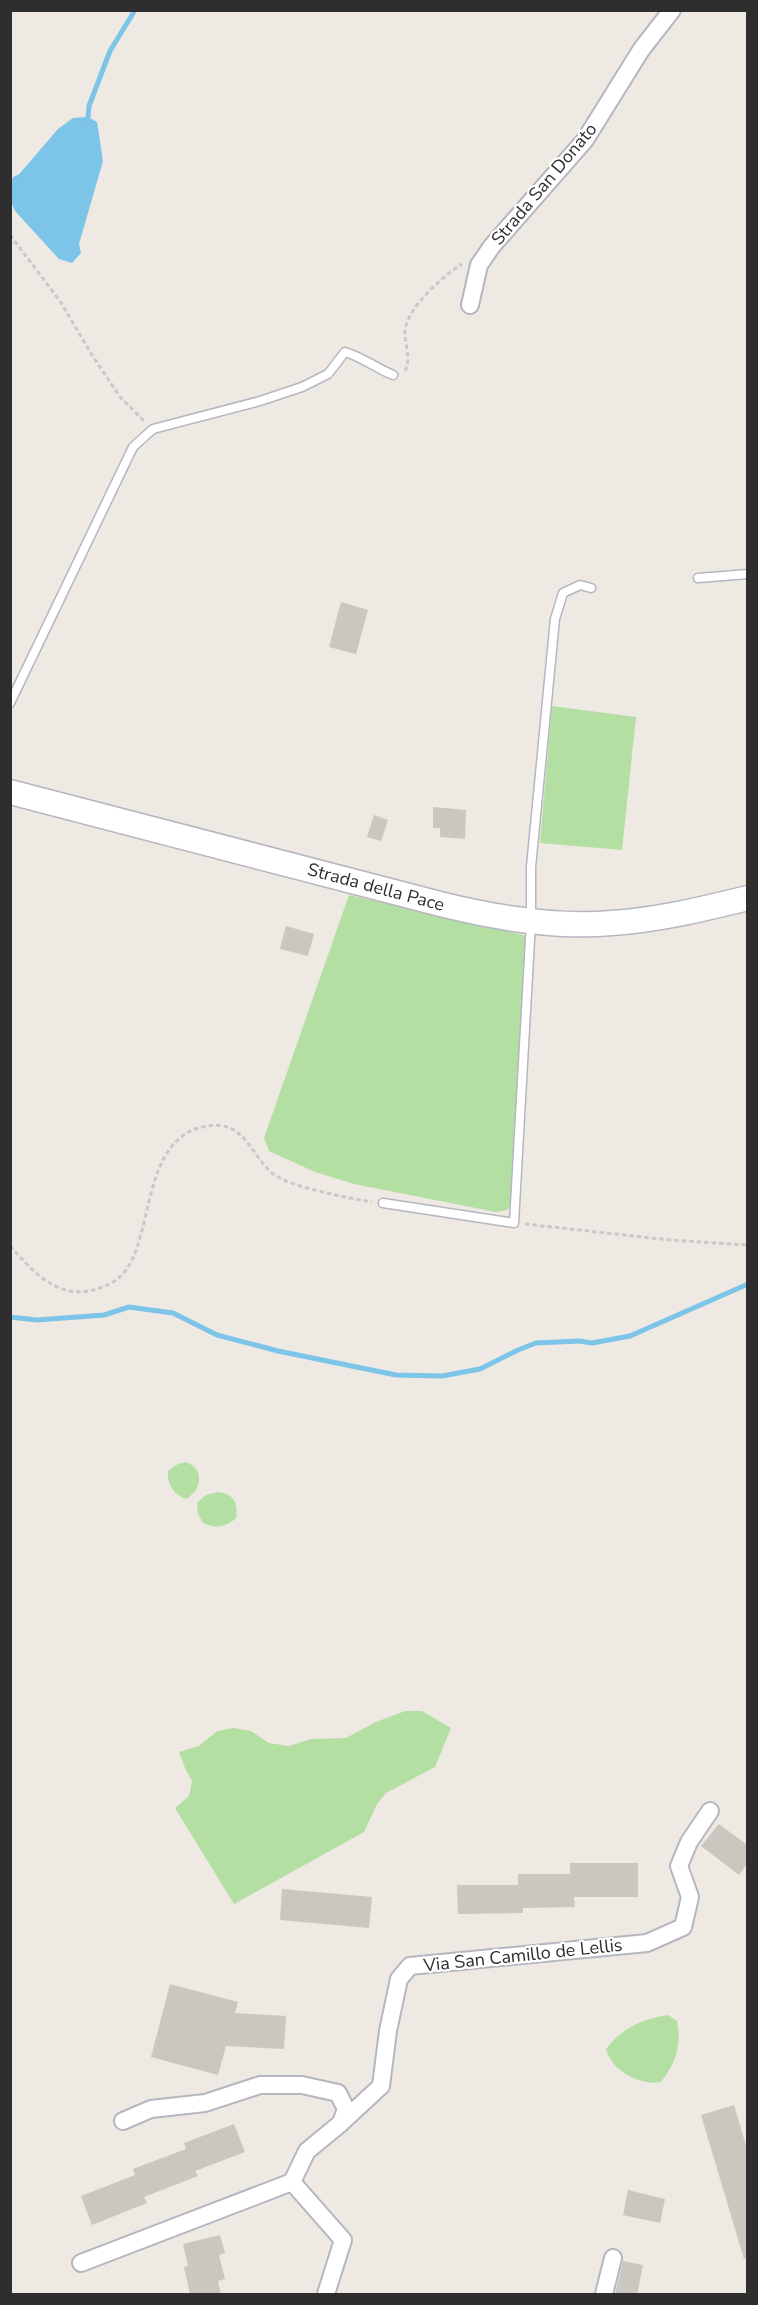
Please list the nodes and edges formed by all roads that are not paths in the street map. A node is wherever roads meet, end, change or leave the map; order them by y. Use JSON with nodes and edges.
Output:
{"nodes":[{"id":1,"x":672,"y":10,"type":"edge"},
{"id":2,"x":470,"y":305,"type":"dead end"},
{"id":3,"x":393,"y":375,"type":"road end"},
{"id":4,"x":747,"y":574,"type":"edge"},
{"id":5,"x":698,"y":578,"type":"dead end"},
{"id":6,"x":591,"y":588,"type":"dead end"},
{"id":7,"x":10,"y":704,"type":"edge"},
{"id":8,"x":10,"y":792,"type":"edge"},
{"id":9,"x":747,"y":898,"type":"edge"},
{"id":10,"x":531,"y":922,"type":"junction"},
{"id":11,"x":383,"y":1203,"type":"road end"},
{"id":12,"x":710,"y":1811,"type":"dead end"},
{"id":13,"x":123,"y":2121,"type":"dead end"},
{"id":14,"x":341,"y":2123,"type":"junction"},
{"id":15,"x":292,"y":2182,"type":"junction"},
{"id":16,"x":613,"y":2258,"type":"dead end"},
{"id":17,"x":81,"y":2263,"type":"dead end"},
{"id":18,"x":326,"y":2295,"type":"edge"},
{"id":19,"x":604,"y":2295,"type":"edge"}],
"edges":[{"from":1,"to":2,"type":"street","name":"Strada San Donato"},
{"from":3,"to":7,"type":"lane"},
{"from":4,"to":5,"type":"lane"},
{"from":6,"to":10,"type":"lane"},
{"from":8,"to":10,"type":"street","name":"Strada della Pace"},
{"from":9,"to":10,"type":"street","name":"Strada della Pace"},
{"from":10,"to":11,"type":"lane"},
{"from":12,"to":14,"type":"street","name":"Via San Camillo de Lellis"},
{"from":13,"to":14,"type":"street"},
{"from":14,"to":15,"type":"street","name":"Via San Camillo de Lellis"},
{"from":15,"to":17,"type":"street"},
{"from":15,"to":18,"type":"street"},
{"from":16,"to":19,"type":"street"}]}
